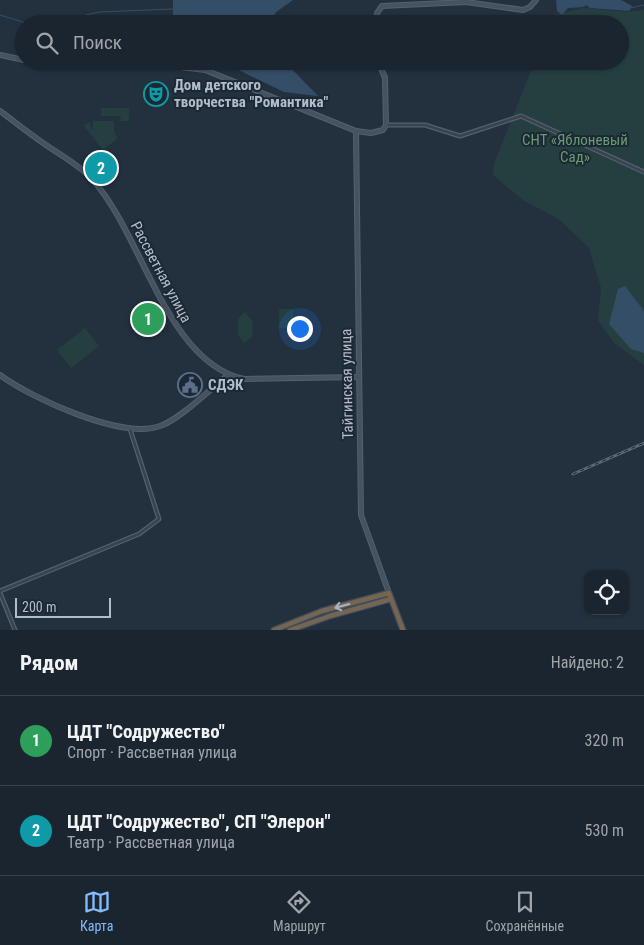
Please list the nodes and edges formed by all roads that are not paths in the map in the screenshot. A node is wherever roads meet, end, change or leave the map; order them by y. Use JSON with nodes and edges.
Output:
{"nodes":[{"id":1,"x":536,"y":0,"type":"edge"},
{"id":2,"x":377,"y":15,"type":"edge"},
{"id":3,"x":0,"y":55,"type":"edge"},
{"id":4,"x":15,"y":58,"type":"edge"},
{"id":5,"x":205,"y":70,"type":"edge"},
{"id":6,"x":382,"y":70,"type":"edge"},
{"id":7,"x":0,"y":111,"type":"edge"},
{"id":8,"x":386,"y":125,"type":"junction"},
{"id":9,"x":356,"y":130,"type":"junction"},
{"id":10,"x":644,"y":172,"type":"edge"},
{"id":11,"x":0,"y":375,"type":"edge"},
{"id":12,"x":227,"y":376,"type":"junction"},
{"id":13,"x":359,"y":377,"type":"junction"},
{"id":14,"x":130,"y":429,"type":"junction"},
{"id":15,"x":0,"y":592,"type":"edge"},
{"id":16,"x":389,"y":593,"type":"junction"},
{"id":17,"x":391,"y":599,"type":"junction"},
{"id":18,"x":306,"y":617,"type":"junction"},
{"id":19,"x":308,"y":623,"type":"junction"},
{"id":20,"x":15,"y":630,"type":"edge"},
{"id":21,"x":274,"y":630,"type":"edge"},
{"id":22,"x":290,"y":630,"type":"edge"},
{"id":23,"x":403,"y":630,"type":"edge"}],
"edges":[{"from":1,"to":2,"type":"main road"},
{"from":3,"to":4,"type":"main road"},
{"from":5,"to":9,"type":"main road"},
{"from":6,"to":8,"type":"main road"},
{"from":7,"to":12,"type":"main road","name":"Рассветная улица"},
{"from":8,"to":9,"type":"main road"},
{"from":8,"to":10,"type":"street"},
{"from":9,"to":13,"type":"main road","name":"Тайгинская улица"},
{"from":11,"to":14,"type":"main road"},
{"from":12,"to":13,"type":"main road","name":"Рассветная улица"},
{"from":12,"to":14,"type":"main road"},
{"from":13,"to":16,"type":"main road","name":"Тайгинская улица"},
{"from":14,"to":15,"type":"street"},
{"from":15,"to":20,"type":"street"},
{"from":16,"to":17,"type":"highway","name":"Тайгинская улица"},
{"from":16,"to":18,"type":"highway","one_way":true},
{"from":17,"to":19,"type":"highway"},
{"from":17,"to":23,"type":"highway","name":"Тайгинская улица"},
{"from":18,"to":19,"type":"highway"},
{"from":18,"to":21,"type":"highway"},
{"from":19,"to":22,"type":"highway"}]}
